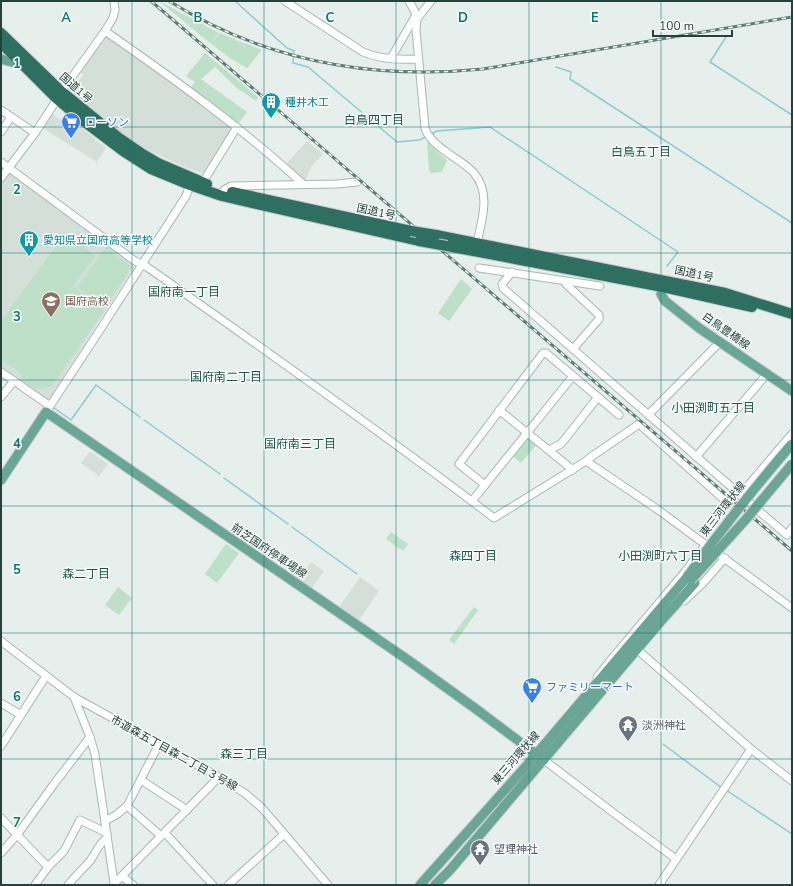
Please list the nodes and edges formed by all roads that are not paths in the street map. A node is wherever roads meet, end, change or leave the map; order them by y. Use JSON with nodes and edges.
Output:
{"nodes":[{"id":1,"x":114,"y":1,"type":"edge"},
{"id":2,"x":285,"y":1,"type":"edge"},
{"id":3,"x":408,"y":1,"type":"edge"},
{"id":4,"x":431,"y":1,"type":"edge"},
{"id":5,"x":296,"y":4,"type":"edge"},
{"id":6,"x":417,"y":17,"type":"junction"},
{"id":7,"x":105,"y":31,"type":"junction"},
{"id":8,"x":1,"y":33,"type":"edge"},
{"id":9,"x":1,"y":43,"type":"edge"},
{"id":10,"x":20,"y":57,"type":"junction"},
{"id":11,"x":391,"y":58,"type":"junction"},
{"id":12,"x":1,"y":59,"type":"edge"},
{"id":13,"x":418,"y":59,"type":"junction"},
{"id":14,"x":60,"y":95,"type":"junction"},
{"id":15,"x":1,"y":110,"type":"edge"},
{"id":16,"x":11,"y":117,"type":"junction"},
{"id":17,"x":237,"y":127,"type":"junction"},
{"id":18,"x":1,"y":132,"type":"edge"},
{"id":19,"x":35,"y":133,"type":"junction"},
{"id":20,"x":1,"y":162,"type":"edge"},
{"id":21,"x":9,"y":168,"type":"junction"},
{"id":22,"x":1,"y":178,"type":"edge"},
{"id":23,"x":191,"y":182,"type":"junction"},
{"id":24,"x":203,"y":182,"type":"junction"},
{"id":25,"x":357,"y":182,"type":"dead end"},
{"id":26,"x":303,"y":184,"type":"junction"},
{"id":27,"x":224,"y":190,"type":"junction"},
{"id":28,"x":476,"y":246,"type":"junction"},
{"id":29,"x":142,"y":264,"type":"junction"},
{"id":30,"x":479,"y":268,"type":"dead end"},
{"id":31,"x":512,"y":272,"type":"junction"},
{"id":32,"x":564,"y":281,"type":"junction"},
{"id":33,"x":664,"y":283,"type":"junction"},
{"id":34,"x":600,"y":286,"type":"dead end"},
{"id":35,"x":792,"y":314,"type":"edge"},
{"id":36,"x":792,"y":320,"type":"edge"},
{"id":37,"x":720,"y":342,"type":"junction"},
{"id":38,"x":573,"y":349,"type":"junction"},
{"id":39,"x":1,"y":372,"type":"edge"},
{"id":40,"x":767,"y":374,"type":"junction"},
{"id":41,"x":573,"y":376,"type":"junction"},
{"id":42,"x":14,"y":381,"type":"junction"},
{"id":43,"x":792,"y":391,"type":"edge"},
{"id":44,"x":1,"y":397,"type":"edge"},
{"id":45,"x":598,"y":397,"type":"junction"},
{"id":46,"x":48,"y":409,"type":"junction"},
{"id":47,"x":499,"y":410,"type":"junction"},
{"id":48,"x":619,"y":415,"type":"dead end"},
{"id":49,"x":648,"y":415,"type":"junction"},
{"id":50,"x":527,"y":433,"type":"junction"},
{"id":51,"x":792,"y":434,"type":"edge"},
{"id":52,"x":792,"y":444,"type":"edge"},
{"id":53,"x":549,"y":450,"type":"junction"},
{"id":54,"x":696,"y":457,"type":"junction"},
{"id":55,"x":586,"y":461,"type":"junction"},
{"id":56,"x":792,"y":464,"type":"edge"},
{"id":57,"x":573,"y":470,"type":"junction"},
{"id":58,"x":792,"y":474,"type":"edge"},
{"id":59,"x":1,"y":480,"type":"edge"},
{"id":60,"x":485,"y":485,"type":"junction"},
{"id":61,"x":740,"y":495,"type":"junction"},
{"id":62,"x":472,"y":501,"type":"junction"},
{"id":63,"x":730,"y":505,"type":"dead end"},
{"id":64,"x":792,"y":528,"type":"edge"},
{"id":65,"x":790,"y":537,"type":"edge"},
{"id":66,"x":706,"y":544,"type":"junction"},
{"id":67,"x":725,"y":558,"type":"junction"},
{"id":68,"x":691,"y":580,"type":"junction"},
{"id":69,"x":792,"y":608,"type":"edge"},
{"id":70,"x":1,"y":641,"type":"edge"},
{"id":71,"x":635,"y":649,"type":"junction"},
{"id":72,"x":46,"y":676,"type":"junction"},
{"id":73,"x":589,"y":691,"type":"junction"},
{"id":74,"x":74,"y":697,"type":"junction"},
{"id":75,"x":1,"y":703,"type":"edge"},
{"id":76,"x":21,"y":715,"type":"junction"},
{"id":77,"x":90,"y":737,"type":"junction"},
{"id":78,"x":159,"y":744,"type":"junction"},
{"id":79,"x":1,"y":746,"type":"edge"},
{"id":80,"x":751,"y":749,"type":"junction"},
{"id":81,"x":536,"y":754,"type":"junction"},
{"id":82,"x":544,"y":760,"type":"junction"},
{"id":83,"x":219,"y":777,"type":"junction"},
{"id":84,"x":141,"y":780,"type":"junction"},
{"id":85,"x":792,"y":781,"type":"edge"},
{"id":86,"x":127,"y":806,"type":"junction"},
{"id":87,"x":187,"y":810,"type":"junction"},
{"id":88,"x":1,"y":818,"type":"edge"},
{"id":89,"x":105,"y":821,"type":"junction"},
{"id":90,"x":17,"y":834,"type":"junction"},
{"id":91,"x":163,"y":834,"type":"junction"},
{"id":92,"x":283,"y":834,"type":"junction"},
{"id":93,"x":107,"y":835,"type":"junction"},
{"id":94,"x":1,"y":853,"type":"edge"},
{"id":95,"x":676,"y":859,"type":"junction"},
{"id":96,"x":48,"y":867,"type":"junction"},
{"id":97,"x":122,"y":876,"type":"junction"},
{"id":98,"x":37,"y":884,"type":"edge"},
{"id":99,"x":114,"y":884,"type":"edge"},
{"id":100,"x":68,"y":885,"type":"edge"},
{"id":101,"x":133,"y":885,"type":"edge"},
{"id":102,"x":213,"y":885,"type":"edge"},
{"id":103,"x":228,"y":885,"type":"edge"},
{"id":104,"x":328,"y":885,"type":"edge"},
{"id":105,"x":420,"y":885,"type":"edge"},
{"id":106,"x":435,"y":885,"type":"edge"},
{"id":107,"x":659,"y":885,"type":"edge"}],
"edges":[{"from":1,"to":7,"type":"street"},
{"from":2,"to":5,"type":"street"},
{"from":3,"to":6,"type":"street"},
{"from":4,"to":6,"type":"street"},
{"from":5,"to":11,"type":"street"},
{"from":6,"to":11,"type":"street"},
{"from":6,"to":13,"type":"street"},
{"from":7,"to":14,"type":"street"},
{"from":7,"to":17,"type":"street"},
{"from":8,"to":10,"type":"highway","name":"国道1号"},
{"from":9,"to":10,"type":"highway","name":"国道1号"},
{"from":10,"to":12,"type":"main road"},
{"from":10,"to":14,"type":"highway","name":"国道1号"},
{"from":11,"to":13,"type":"street"},
{"from":13,"to":28,"type":"street"},
{"from":14,"to":19,"type":"street"},
{"from":14,"to":23,"type":"highway","name":"国道1号"},
{"from":15,"to":16,"type":"street"},
{"from":16,"to":18,"type":"street"},
{"from":16,"to":19,"type":"street"},
{"from":17,"to":24,"type":"street"},
{"from":17,"to":26,"type":"street"},
{"from":19,"to":21,"type":"street"},
{"from":20,"to":21,"type":"street"},
{"from":21,"to":22,"type":"street"},
{"from":21,"to":29,"type":"street"},
{"from":23,"to":24,"type":"highway","name":"国道1号"},
{"from":23,"to":28,"type":"highway","name":"国道1号","bridge":true},
{"from":23,"to":29,"type":"street"},
{"from":24,"to":27,"type":"highway","name":"国道1号"},
{"from":25,"to":26,"type":"street"},
{"from":26,"to":27,"type":"street"},
{"from":27,"to":28,"type":"highway","name":"国道1号","bridge":true},
{"from":28,"to":33,"type":"highway","name":"国道1号"},
{"from":29,"to":46,"type":"street"},
{"from":29,"to":62,"type":"street"},
{"from":30,"to":31,"type":"street"},
{"from":31,"to":32,"type":"street"},
{"from":31,"to":38,"type":"street"},
{"from":32,"to":34,"type":"street"},
{"from":32,"to":38,"type":"street"},
{"from":33,"to":35,"type":"highway","name":"国道1号"},
{"from":33,"to":36,"type":"highway","name":"国道1号"},
{"from":33,"to":37,"type":"main road","name":"白鳥豊橋線"},
{"from":37,"to":40,"type":"main road","name":"白鳥豊橋線"},
{"from":37,"to":49,"type":"street"},
{"from":38,"to":49,"type":"street"},
{"from":39,"to":42,"type":"street"},
{"from":40,"to":43,"type":"main road","name":"白鳥豊橋線"},
{"from":40,"to":54,"type":"street"},
{"from":41,"to":45,"type":"street"},
{"from":41,"to":47,"type":"street"},
{"from":41,"to":50,"type":"street"},
{"from":42,"to":44,"type":"street"},
{"from":42,"to":46,"type":"street"},
{"from":45,"to":48,"type":"street"},
{"from":45,"to":53,"type":"street"},
{"from":46,"to":59,"type":"main road"},
{"from":46,"to":81,"type":"main road","name":"前芝国府停車場線"},
{"from":47,"to":50,"type":"street"},
{"from":47,"to":60,"type":"street"},
{"from":49,"to":54,"type":"street"},
{"from":50,"to":53,"type":"street"},
{"from":50,"to":60,"type":"street"},
{"from":51,"to":61,"type":"street"},
{"from":52,"to":68,"type":"main road","name":"東三河環状線","bridge":true},
{"from":53,"to":57,"type":"street"},
{"from":54,"to":61,"type":"street"},
{"from":55,"to":57,"type":"street"},
{"from":55,"to":63,"type":"street"},
{"from":55,"to":66,"type":"street"},
{"from":56,"to":68,"type":"main road","name":"東三河環状線","bridge":true},
{"from":57,"to":62,"type":"street"},
{"from":58,"to":68,"type":"main road","name":"東三河環状線"},
{"from":60,"to":62,"type":"street"},
{"from":61,"to":65,"type":"street"},
{"from":64,"to":65,"type":"street"},
{"from":66,"to":67,"type":"street"},
{"from":66,"to":73,"type":"street"},
{"from":67,"to":69,"type":"street"},
{"from":67,"to":71,"type":"street"},
{"from":68,"to":71,"type":"main road","name":"東三河環状線"},
{"from":68,"to":71,"type":"main road","name":"東三河環状線"},
{"from":70,"to":72,"type":"street","name":"市道森五丁目森二丁目３号線"},
{"from":71,"to":73,"type":"main road","name":"東三河環状線"},
{"from":71,"to":80,"type":"street"},
{"from":71,"to":82,"type":"main road","name":"東三河環状線"},
{"from":72,"to":74,"type":"street","name":"市道森五丁目森二丁目３号線"},
{"from":72,"to":76,"type":"street"},
{"from":73,"to":81,"type":"main road","name":"東三河環状線"},
{"from":74,"to":77,"type":"street"},
{"from":74,"to":78,"type":"street","name":"市道森五丁目森二丁目３号線"},
{"from":75,"to":76,"type":"street"},
{"from":76,"to":79,"type":"street"},
{"from":77,"to":89,"type":"street"},
{"from":77,"to":90,"type":"street"},
{"from":78,"to":83,"type":"street","name":"市道森五丁目森二丁目３号線"},
{"from":78,"to":84,"type":"street"},
{"from":80,"to":85,"type":"street"},
{"from":80,"to":95,"type":"street"},
{"from":81,"to":82,"type":"main road","name":"前芝国府停車場線"},
{"from":81,"to":105,"type":"main road","name":"東三河環状線"},
{"from":82,"to":95,"type":"street"},
{"from":82,"to":106,"type":"main road","name":"東三河環状線"},
{"from":83,"to":87,"type":"street"},
{"from":83,"to":92,"type":"street","name":"市道森五丁目森二丁目３号線"},
{"from":84,"to":86,"type":"street"},
{"from":84,"to":87,"type":"street"},
{"from":86,"to":89,"type":"street"},
{"from":86,"to":91,"type":"street"},
{"from":87,"to":91,"type":"street"},
{"from":88,"to":90,"type":"street"},
{"from":89,"to":93,"type":"street"},
{"from":90,"to":94,"type":"street"},
{"from":90,"to":96,"type":"street"},
{"from":91,"to":97,"type":"street"},
{"from":91,"to":102,"type":"street"},
{"from":92,"to":103,"type":"street"},
{"from":92,"to":104,"type":"street","name":"市道森五丁目森二丁目３号線"},
{"from":93,"to":96,"type":"street"},
{"from":93,"to":99,"type":"street"},
{"from":93,"to":100,"type":"street"},
{"from":95,"to":107,"type":"street"},
{"from":96,"to":98,"type":"street"},
{"from":97,"to":99,"type":"street"},
{"from":97,"to":101,"type":"street"}]}
